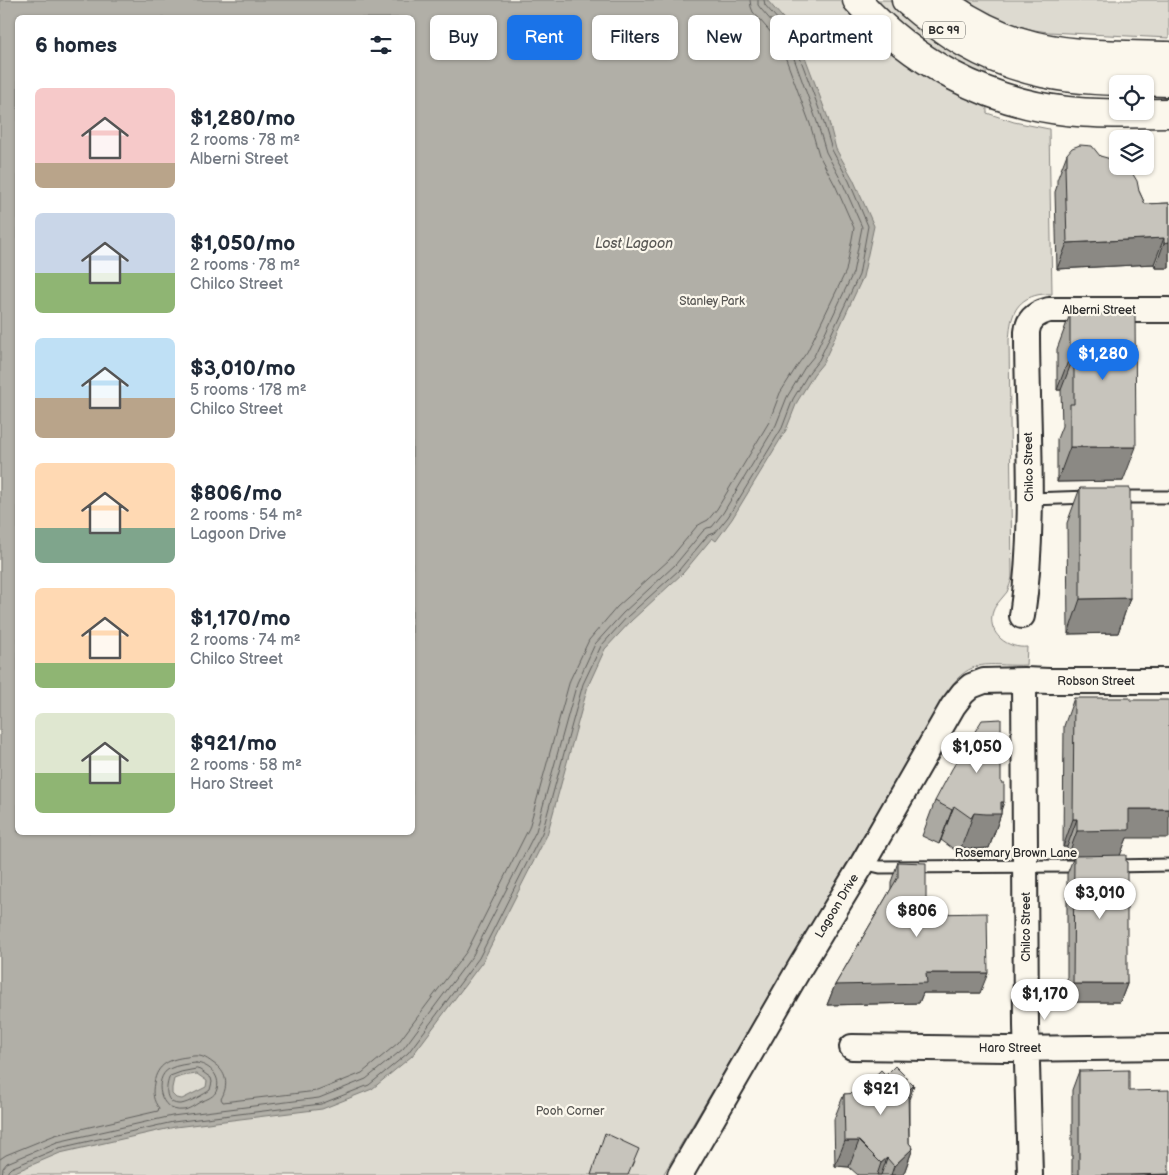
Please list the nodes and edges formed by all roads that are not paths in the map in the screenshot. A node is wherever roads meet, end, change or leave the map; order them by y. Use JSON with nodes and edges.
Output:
{"nodes":[{"id":1,"x":906,"y":0,"type":"edge"},
{"id":2,"x":940,"y":0,"type":"edge"},
{"id":3,"x":863,"y":6,"type":"edge"},
{"id":4,"x":989,"y":43,"type":"junction"},
{"id":5,"x":1169,"y":56,"type":"edge"},
{"id":6,"x":1169,"y":82,"type":"edge"},
{"id":7,"x":1169,"y":114,"type":"edge"},
{"id":8,"x":1169,"y":310,"type":"edge"},
{"id":9,"x":1032,"y":319,"type":"joint"},
{"id":10,"x":1169,"y":497,"type":"edge"},
{"id":11,"x":1030,"y":499,"type":"junction"},
{"id":12,"x":1022,"y":616,"type":"dead end"},
{"id":13,"x":1024,"y":680,"type":"junction"},
{"id":14,"x":1169,"y":681,"type":"edge"},
{"id":15,"x":864,"y":862,"type":"junction"},
{"id":16,"x":1169,"y":865,"type":"edge"},
{"id":17,"x":1026,"y":867,"type":"junction"},
{"id":18,"x":1169,"y":1047,"type":"edge"},
{"id":19,"x":852,"y":1048,"type":"dead end"},
{"id":20,"x":1026,"y":1048,"type":"junction"},
{"id":21,"x":680,"y":1175,"type":"edge"},
{"id":22,"x":1030,"y":1175,"type":"edge"}],
"edges":[{"from":1,"to":4,"type":"highway","number":"BC 99"},
{"from":2,"to":4,"type":"highway"},
{"from":3,"to":7,"type":"highway","number":"BC 99"},
{"from":4,"to":5,"type":"highway"},
{"from":4,"to":6,"type":"highway","number":"BC 99"},
{"from":8,"to":9,"type":"street","name":"Alberni Street"},
{"from":9,"to":11,"type":"street","name":"Chilco Street"},
{"from":10,"to":11,"type":"lane"},
{"from":11,"to":12,"type":"street","name":"Chilco Street"},
{"from":13,"to":14,"type":"street","name":"Robson Street"},
{"from":13,"to":15,"type":"street","name":"Lagoon Drive"},
{"from":13,"to":17,"type":"street","name":"Chilco Street"},
{"from":15,"to":17,"type":"lane","name":"Rosemary Brown Lane"},
{"from":15,"to":21,"type":"street","name":"Lagoon Drive"},
{"from":16,"to":17,"type":"lane","name":"Rosemary Brown Lane"},
{"from":17,"to":20,"type":"street","name":"Chilco Street"},
{"from":18,"to":20,"type":"street","name":"Haro Street"},
{"from":19,"to":20,"type":"street","name":"Haro Street"},
{"from":20,"to":22,"type":"street","name":"Chilco Street"}]}
